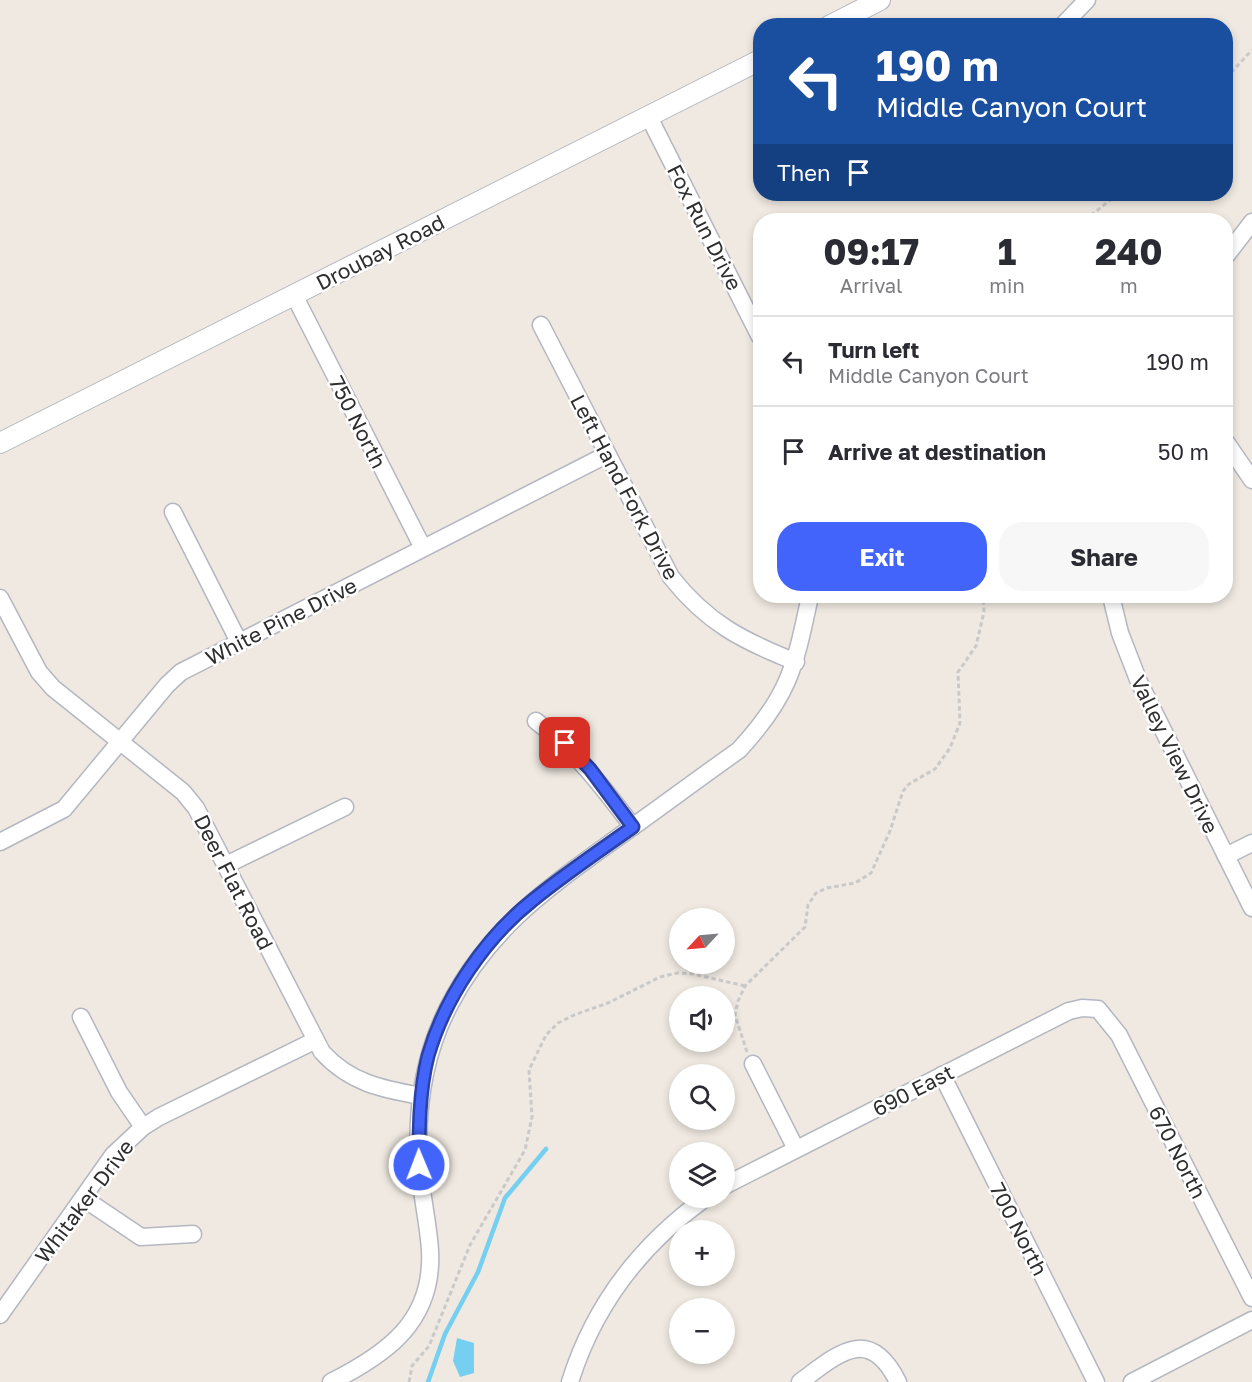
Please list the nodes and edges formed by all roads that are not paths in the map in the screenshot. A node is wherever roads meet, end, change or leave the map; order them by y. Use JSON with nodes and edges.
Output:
{"nodes":[{"id":1,"x":880,"y":0,"type":"edge"},
{"id":2,"x":1087,"y":0,"type":"edge"},
{"id":3,"x":845,"y":18,"type":"edge"},
{"id":4,"x":1070,"y":18,"type":"edge"},
{"id":5,"x":753,"y":64,"type":"edge"},
{"id":6,"x":648,"y":117,"type":"junction"},
{"id":7,"x":1252,"y":222,"type":"edge"},
{"id":8,"x":1233,"y":247,"type":"edge"},
{"id":9,"x":294,"y":296,"type":"junction"},
{"id":10,"x":753,"y":323,"type":"edge"},
{"id":11,"x":541,"y":325,"type":"dead end"},
{"id":12,"x":0,"y":443,"type":"edge"},
{"id":13,"x":1233,"y":452,"type":"edge"},
{"id":14,"x":606,"y":455,"type":"junction"},
{"id":15,"x":1252,"y":480,"type":"edge"},
{"id":16,"x":173,"y":512,"type":"dead end"},
{"id":17,"x":423,"y":549,"type":"junction"},
{"id":18,"x":0,"y":598,"type":"edge"},
{"id":19,"x":809,"y":603,"type":"edge"},
{"id":20,"x":1113,"y":603,"type":"edge"},
{"id":21,"x":239,"y":642,"type":"junction"},
{"id":22,"x":796,"y":662,"type":"junction"},
{"id":23,"x":536,"y":721,"type":"dead end"},
{"id":24,"x":120,"y":741,"type":"junction"},
{"id":25,"x":345,"y":807,"type":"dead end"},
{"id":26,"x":633,"y":827,"type":"junction"},
{"id":27,"x":0,"y":842,"type":"edge"},
{"id":28,"x":1252,"y":843,"type":"edge"},
{"id":29,"x":1226,"y":856,"type":"junction"},
{"id":30,"x":226,"y":865,"type":"junction"},
{"id":31,"x":1252,"y":908,"type":"edge"},
{"id":32,"x":1098,"y":1009,"type":"joint"},
{"id":33,"x":81,"y":1017,"type":"dead end"},
{"id":34,"x":314,"y":1041,"type":"junction"},
{"id":35,"x":753,"y":1064,"type":"road end"},
{"id":36,"x":942,"y":1075,"type":"junction"},
{"id":37,"x":421,"y":1096,"type":"junction"},
{"id":38,"x":143,"y":1126,"type":"junction"},
{"id":39,"x":796,"y":1149,"type":"junction"},
{"id":40,"x":735,"y":1180,"type":"edge"},
{"id":41,"x":83,"y":1198,"type":"junction"},
{"id":42,"x":694,"y":1208,"type":"edge"},
{"id":43,"x":193,"y":1234,"type":"dead end"},
{"id":44,"x":1252,"y":1298,"type":"edge"},
{"id":45,"x":2,"y":1308,"type":"edge"},
{"id":46,"x":1252,"y":1320,"type":"edge"},
{"id":47,"x":331,"y":1382,"type":"edge"},
{"id":48,"x":570,"y":1382,"type":"edge"},
{"id":49,"x":800,"y":1382,"type":"edge"},
{"id":50,"x":898,"y":1382,"type":"edge"},
{"id":51,"x":1096,"y":1382,"type":"edge"},
{"id":52,"x":1132,"y":1382,"type":"edge"}],
"edges":[{"from":1,"to":3,"type":"street"},
{"from":2,"to":4,"type":"street"},
{"from":5,"to":6,"type":"street","name":"Droubay Road"},
{"from":6,"to":9,"type":"street","name":"Droubay Road"},
{"from":6,"to":10,"type":"street","name":"Fox Run Drive"},
{"from":7,"to":8,"type":"street"},
{"from":9,"to":12,"type":"street","name":"Droubay Road"},
{"from":9,"to":17,"type":"street","name":"750 North"},
{"from":11,"to":14,"type":"street","name":"Left Hand Fork Drive"},
{"from":13,"to":15,"type":"street"},
{"from":14,"to":17,"type":"street","name":"White Pine Drive"},
{"from":14,"to":22,"type":"street","name":"Left Hand Fork Drive"},
{"from":16,"to":21,"type":"street"},
{"from":17,"to":21,"type":"street","name":"White Pine Drive"},
{"from":18,"to":24,"type":"street","name":"Deer Flat Road"},
{"from":19,"to":22,"type":"street"},
{"from":20,"to":29,"type":"street","name":"Valley View Drive"},
{"from":21,"to":24,"type":"street","name":"White Pine Drive"},
{"from":22,"to":26,"type":"street"},
{"from":23,"to":26,"type":"street"},
{"from":24,"to":27,"type":"street","name":"White Pine Drive"},
{"from":24,"to":30,"type":"street","name":"Deer Flat Road"},
{"from":25,"to":30,"type":"street"},
{"from":26,"to":37,"type":"street"},
{"from":28,"to":29,"type":"street"},
{"from":29,"to":31,"type":"street","name":"Valley View Drive"},
{"from":30,"to":34,"type":"street","name":"Deer Flat Road"},
{"from":32,"to":36,"type":"street","name":"690 East"},
{"from":32,"to":44,"type":"street","name":"670 North"},
{"from":33,"to":38,"type":"street"},
{"from":34,"to":37,"type":"street","name":"Deer Flat Road"},
{"from":34,"to":38,"type":"street","name":"Whitaker Drive"},
{"from":35,"to":39,"type":"street"},
{"from":36,"to":39,"type":"street","name":"690 East"},
{"from":36,"to":51,"type":"street","name":"700 North"},
{"from":37,"to":47,"type":"street"},
{"from":38,"to":41,"type":"street","name":"Whitaker Drive"},
{"from":39,"to":40,"type":"street","name":"690 East"},
{"from":41,"to":43,"type":"street"},
{"from":41,"to":45,"type":"street","name":"Whitaker Drive"},
{"from":42,"to":48,"type":"street"},
{"from":46,"to":52,"type":"street"},
{"from":49,"to":50,"type":"street"}]}
